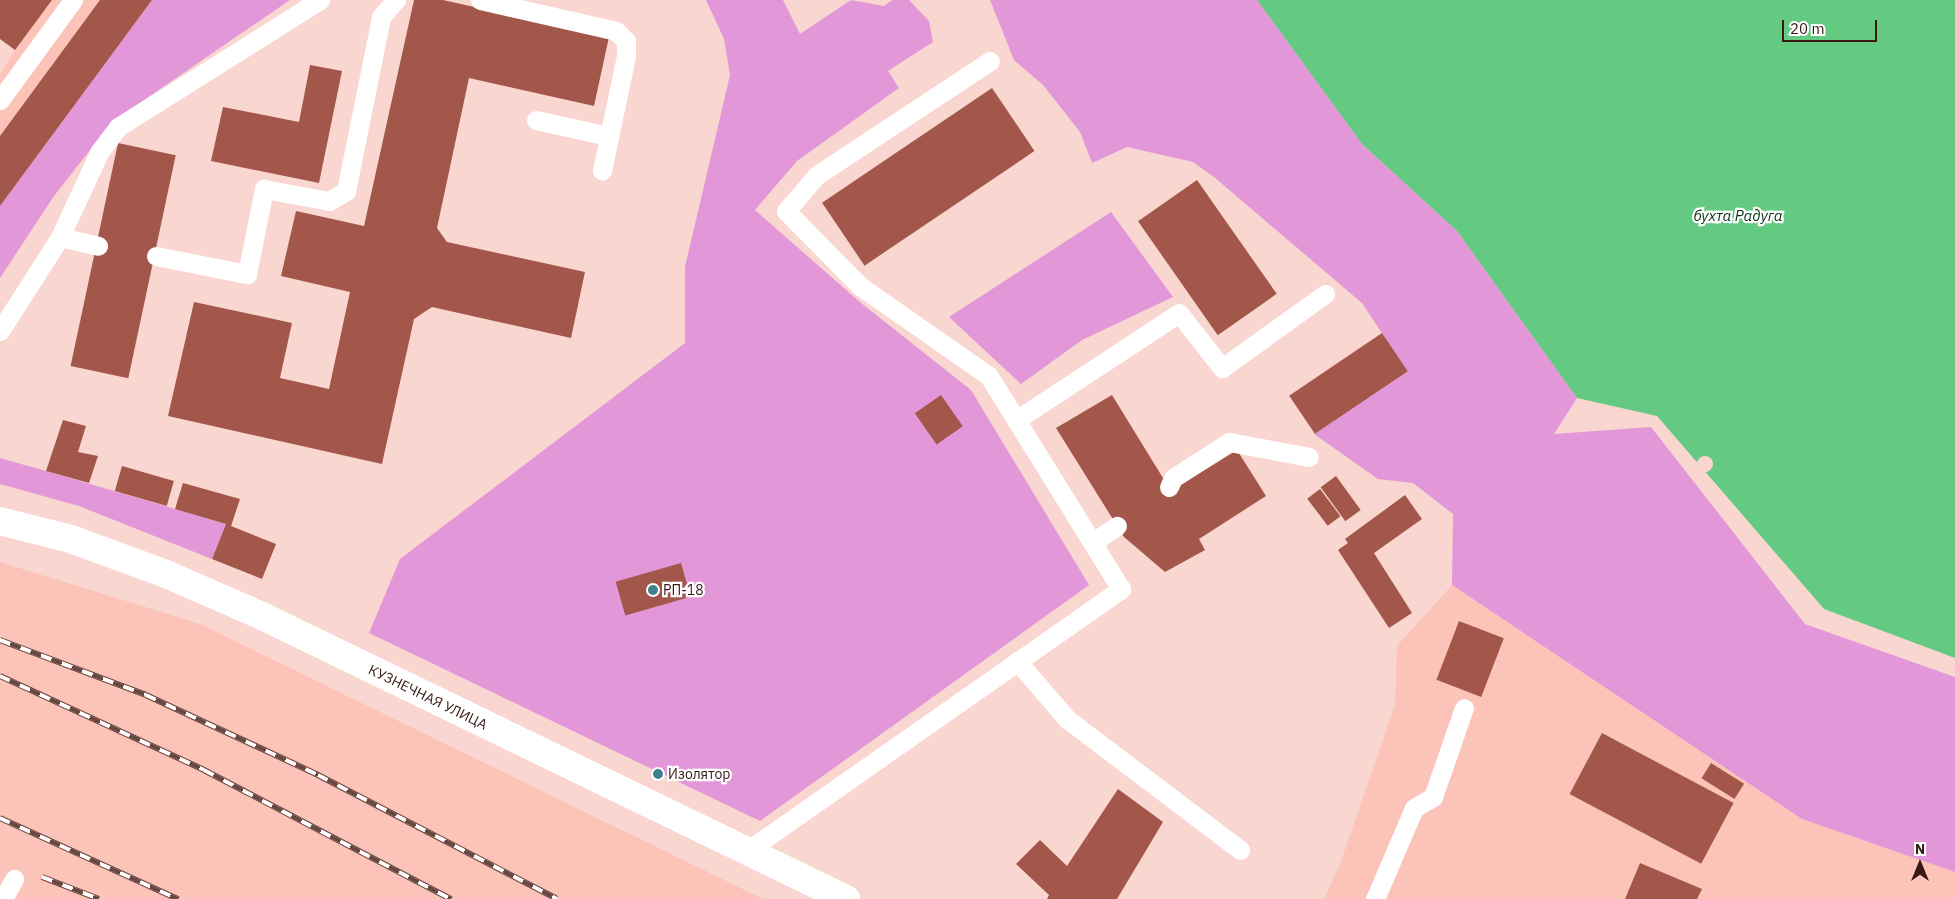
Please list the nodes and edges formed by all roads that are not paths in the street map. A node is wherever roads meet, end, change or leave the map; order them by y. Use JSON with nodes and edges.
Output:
{"nodes":[{"id":1,"x":74,"y":0,"type":"edge"},
{"id":2,"x":320,"y":0,"type":"edge"},
{"id":3,"x":396,"y":0,"type":"edge"},
{"id":4,"x":480,"y":0,"type":"edge"},
{"id":5,"x":990,"y":61,"type":"dead end"},
{"id":6,"x":0,"y":100,"type":"edge"},
{"id":7,"x":536,"y":120,"type":"dead end"},
{"id":8,"x":609,"y":136,"type":"junction"},
{"id":9,"x":602,"y":171,"type":"dead end"},
{"id":10,"x":60,"y":237,"type":"junction"},
{"id":11,"x":98,"y":246,"type":"dead end"},
{"id":12,"x":156,"y":256,"type":"dead end"},
{"id":13,"x":1325,"y":294,"type":"dead end"},
{"id":14,"x":0,"y":331,"type":"edge"},
{"id":15,"x":1016,"y":420,"type":"junction"},
{"id":16,"x":1310,"y":457,"type":"dead end"},
{"id":17,"x":1168,"y":487,"type":"dead end"},
{"id":18,"x":0,"y":521,"type":"edge"},
{"id":19,"x":1117,"y":526,"type":"dead end"},
{"id":20,"x":1093,"y":542,"type":"junction"},
{"id":21,"x":1017,"y":661,"type":"junction"},
{"id":22,"x":1464,"y":708,"type":"dead end"},
{"id":23,"x":1240,"y":850,"type":"dead end"},
{"id":24,"x":747,"y":851,"type":"junction"},
{"id":25,"x":14,"y":879,"type":"dead end"},
{"id":26,"x":3,"y":899,"type":"edge"},
{"id":27,"x":846,"y":899,"type":"edge"},
{"id":28,"x":1375,"y":899,"type":"edge"}],
"edges":[{"from":1,"to":6,"type":"lane"},
{"from":2,"to":10,"type":"lane"},
{"from":3,"to":12,"type":"lane"},
{"from":4,"to":8,"type":"lane"},
{"from":5,"to":15,"type":"lane"},
{"from":7,"to":8,"type":"lane"},
{"from":8,"to":9,"type":"lane"},
{"from":10,"to":11,"type":"lane"},
{"from":10,"to":14,"type":"lane"},
{"from":13,"to":15,"type":"lane"},
{"from":15,"to":20,"type":"lane"},
{"from":16,"to":17,"type":"lane"},
{"from":18,"to":24,"type":"street","name":"КУЗНЕЧНАЯ УЛИЦА"},
{"from":19,"to":20,"type":"lane"},
{"from":20,"to":21,"type":"lane"},
{"from":21,"to":23,"type":"lane"},
{"from":21,"to":24,"type":"lane"},
{"from":22,"to":28,"type":"lane"},
{"from":24,"to":27,"type":"street","name":"КУЗНЕЧНАЯ УЛИЦА"},
{"from":25,"to":26,"type":"lane"}]}
